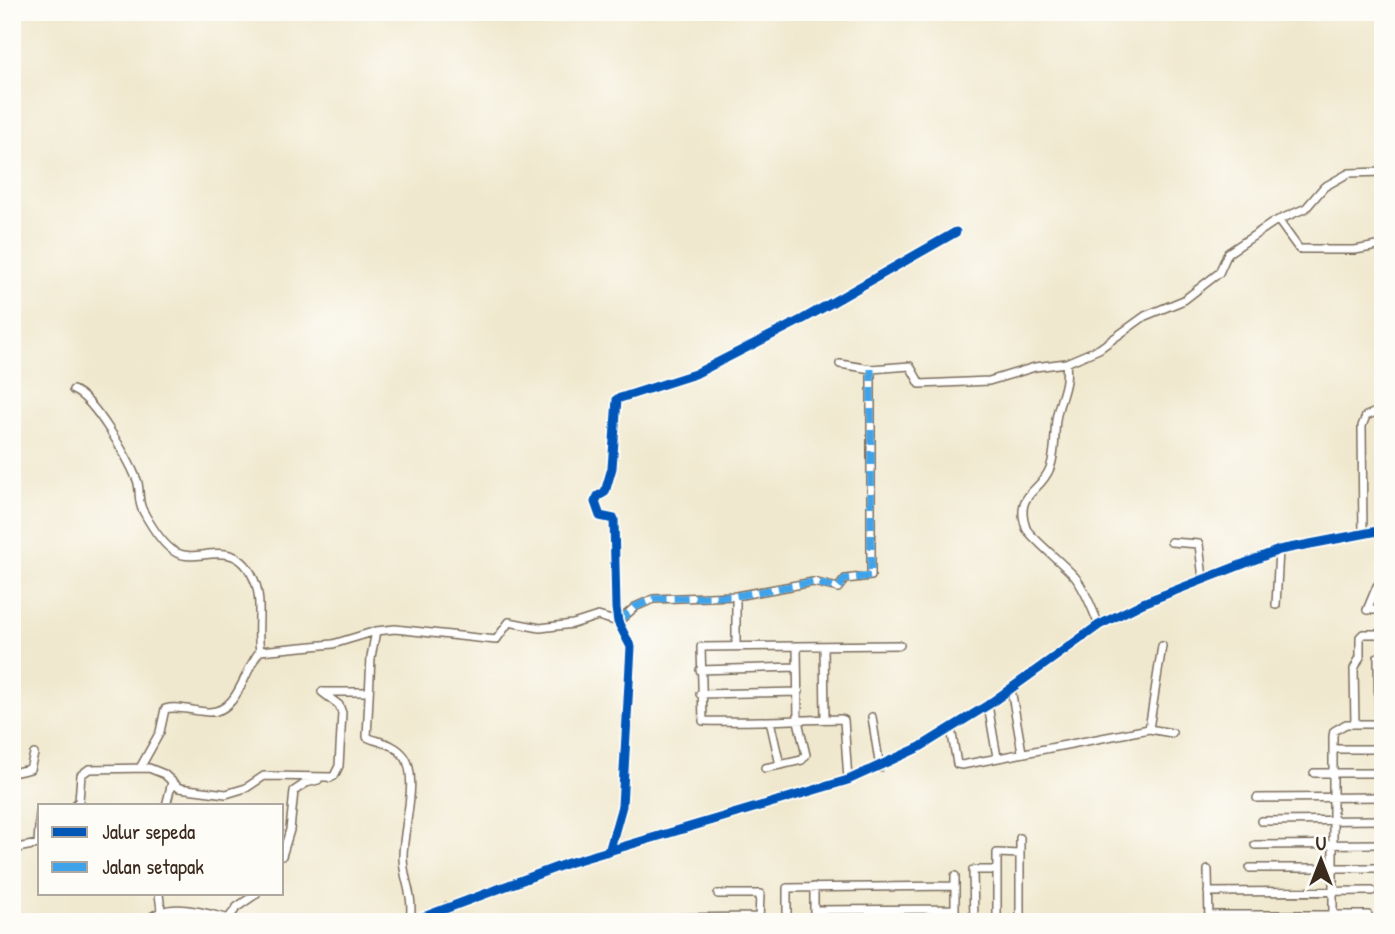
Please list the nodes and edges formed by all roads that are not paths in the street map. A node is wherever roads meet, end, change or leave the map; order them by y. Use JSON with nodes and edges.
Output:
{"nodes":[{"id":1,"x":1383,"y":172,"type":"edge"},
{"id":2,"x":1278,"y":220,"type":"junction"},
{"id":3,"x":957,"y":232,"type":"dead end"},
{"id":4,"x":1383,"y":245,"type":"edge"},
{"id":5,"x":840,"y":363,"type":"dead end"},
{"id":6,"x":1066,"y":363,"type":"junction"},
{"id":7,"x":871,"y":369,"type":"junction"},
{"id":8,"x":73,"y":390,"type":"dead end"},
{"id":9,"x":1383,"y":409,"type":"edge"},
{"id":10,"x":1383,"y":530,"type":"edge"},
{"id":11,"x":1363,"y":535,"type":"junction"},
{"id":12,"x":1171,"y":542,"type":"dead end"},
{"id":13,"x":1279,"y":550,"type":"junction"},
{"id":14,"x":1203,"y":579,"type":"junction"},
{"id":15,"x":1383,"y":586,"type":"edge"},
{"id":16,"x":736,"y":596,"type":"junction"},
{"id":17,"x":1276,"y":605,"type":"dead end"},
{"id":18,"x":1383,"y":610,"type":"edge"},
{"id":19,"x":618,"y":622,"type":"junction"},
{"id":20,"x":1099,"y":625,"type":"junction"},
{"id":21,"x":376,"y":631,"type":"junction"},
{"id":22,"x":1383,"y":634,"type":"edge"},
{"id":23,"x":900,"y":645,"type":"dead end"},
{"id":24,"x":736,"y":646,"type":"junction"},
{"id":25,"x":797,"y":646,"type":"junction"},
{"id":26,"x":824,"y":646,"type":"junction"},
{"id":27,"x":1162,"y":646,"type":"dead end"},
{"id":28,"x":260,"y":651,"type":"junction"},
{"id":29,"x":1360,"y":657,"type":"junction"},
{"id":30,"x":1380,"y":657,"type":"edge"},
{"id":31,"x":797,"y":667,"type":"junction"},
{"id":32,"x":700,"y":670,"type":"junction"},
{"id":33,"x":1011,"y":688,"type":"junction"},
{"id":34,"x":369,"y":692,"type":"junction"},
{"id":35,"x":799,"y":692,"type":"junction"},
{"id":36,"x":700,"y":694,"type":"junction"},
{"id":37,"x":988,"y":705,"type":"junction"},
{"id":38,"x":872,"y":717,"type":"dead end"},
{"id":39,"x":825,"y":719,"type":"junction"},
{"id":40,"x":798,"y":721,"type":"junction"},
{"id":41,"x":770,"y":722,"type":"junction"},
{"id":42,"x":1355,"y":724,"type":"junction"},
{"id":43,"x":1381,"y":724,"type":"edge"},
{"id":44,"x":951,"y":728,"type":"junction"},
{"id":45,"x":1149,"y":729,"type":"junction"},
{"id":46,"x":1172,"y":733,"type":"dead end"},
{"id":47,"x":1333,"y":749,"type":"junction"},
{"id":48,"x":1383,"y":749,"type":"edge"},
{"id":49,"x":1022,"y":752,"type":"junction"},
{"id":50,"x":34,"y":754,"type":"dead end"},
{"id":51,"x":997,"y":757,"type":"junction"},
{"id":52,"x":780,"y":765,"type":"junction"},
{"id":53,"x":140,"y":768,"type":"junction"},
{"id":54,"x":765,"y":768,"type":"dead end"},
{"id":55,"x":880,"y":768,"type":"junction"},
{"id":56,"x":12,"y":773,"type":"edge"},
{"id":57,"x":1314,"y":773,"type":"dead end"},
{"id":58,"x":1333,"y":773,"type":"junction"},
{"id":59,"x":1383,"y":773,"type":"edge"},
{"id":60,"x":332,"y":777,"type":"junction"},
{"id":61,"x":848,"y":780,"type":"junction"},
{"id":62,"x":172,"y":782,"type":"junction"},
{"id":63,"x":1333,"y":797,"type":"junction"},
{"id":64,"x":1383,"y":797,"type":"edge"},
{"id":65,"x":1257,"y":798,"type":"dead end"},
{"id":66,"x":76,"y":804,"type":"edge"},
{"id":67,"x":166,"y":804,"type":"edge"},
{"id":68,"x":1383,"y":820,"type":"edge"},
{"id":69,"x":1261,"y":821,"type":"dead end"},
{"id":70,"x":1333,"y":821,"type":"junction"},
{"id":71,"x":1020,"y":838,"type":"dead end"},
{"id":72,"x":38,"y":844,"type":"edge"},
{"id":73,"x":1333,"y":844,"type":"junction"},
{"id":74,"x":1383,"y":844,"type":"edge"},
{"id":75,"x":1255,"y":845,"type":"dead end"},
{"id":76,"x":12,"y":849,"type":"edge"},
{"id":77,"x":284,"y":850,"type":"edge"},
{"id":78,"x":609,"y":852,"type":"junction"},
{"id":79,"x":1020,"y":854,"type":"junction"},
{"id":80,"x":1250,"y":868,"type":"dead end"},
{"id":81,"x":1333,"y":868,"type":"junction"},
{"id":82,"x":1383,"y":868,"type":"edge"},
{"id":83,"x":997,"y":870,"type":"junction"},
{"id":84,"x":1208,"y":870,"type":"dead end"},
{"id":85,"x":955,"y":876,"type":"dead end"},
{"id":86,"x":955,"y":886,"type":"junction"},
{"id":87,"x":814,"y":887,"type":"junction"},
{"id":88,"x":1333,"y":891,"type":"junction"},
{"id":89,"x":1372,"y":891,"type":"dead end"},
{"id":90,"x":1208,"y":892,"type":"junction"},
{"id":91,"x":718,"y":894,"type":"dead end"},
{"id":92,"x":159,"y":895,"type":"edge"},
{"id":93,"x":255,"y":895,"type":"edge"},
{"id":94,"x":447,"y":906,"type":"junction"},
{"id":95,"x":955,"y":909,"type":"junction"},
{"id":96,"x":161,"y":910,"type":"junction"},
{"id":97,"x":814,"y":911,"type":"junction"},
{"id":98,"x":1368,"y":915,"type":"dead end"},
{"id":99,"x":1209,"y":918,"type":"edge"},
{"id":100,"x":1333,"y":918,"type":"edge"},
{"id":101,"x":228,"y":920,"type":"edge"},
{"id":102,"x":759,"y":920,"type":"edge"},
{"id":103,"x":146,"y":922,"type":"edge"},
{"id":104,"x":449,"y":922,"type":"edge"},
{"id":105,"x":675,"y":922,"type":"edge"},
{"id":106,"x":787,"y":922,"type":"edge"},
{"id":107,"x":814,"y":922,"type":"edge"},
{"id":108,"x":955,"y":922,"type":"edge"},
{"id":109,"x":974,"y":922,"type":"edge"},
{"id":110,"x":997,"y":922,"type":"edge"},
{"id":111,"x":1020,"y":922,"type":"edge"}],
"edges":[{"from":1,"to":2,"type":"street"},
{"from":2,"to":4,"type":"street"},
{"from":2,"to":6,"type":"street"},
{"from":3,"to":19,"type":"street"},
{"from":5,"to":7,"type":"street"},
{"from":6,"to":7,"type":"street"},
{"from":6,"to":20,"type":"street"},
{"from":7,"to":16,"type":"street"},
{"from":8,"to":28,"type":"street"},
{"from":9,"to":11,"type":"street"},
{"from":10,"to":11,"type":"street"},
{"from":11,"to":13,"type":"street"},
{"from":12,"to":14,"type":"street"},
{"from":13,"to":14,"type":"street"},
{"from":13,"to":17,"type":"street"},
{"from":14,"to":20,"type":"street"},
{"from":15,"to":18,"type":"street"},
{"from":16,"to":19,"type":"street"},
{"from":16,"to":24,"type":"street"},
{"from":19,"to":21,"type":"street"},
{"from":19,"to":78,"type":"street"},
{"from":20,"to":33,"type":"street"},
{"from":21,"to":28,"type":"street"},
{"from":21,"to":34,"type":"street"},
{"from":22,"to":29,"type":"street"},
{"from":23,"to":26,"type":"street"},
{"from":24,"to":25,"type":"street"},
{"from":24,"to":32,"type":"street"},
{"from":25,"to":26,"type":"street"},
{"from":25,"to":31,"type":"street"},
{"from":26,"to":39,"type":"street"},
{"from":27,"to":45,"type":"street"},
{"from":28,"to":53,"type":"street"},
{"from":29,"to":30,"type":"street"},
{"from":29,"to":42,"type":"street"},
{"from":30,"to":43,"type":"street"},
{"from":31,"to":32,"type":"street"},
{"from":31,"to":35,"type":"street"},
{"from":32,"to":36,"type":"street"},
{"from":33,"to":37,"type":"street"},
{"from":33,"to":49,"type":"street"},
{"from":34,"to":60,"type":"street"},
{"from":34,"to":94,"type":"street"},
{"from":35,"to":36,"type":"street"},
{"from":35,"to":40,"type":"street"},
{"from":36,"to":41,"type":"street"},
{"from":37,"to":44,"type":"street"},
{"from":37,"to":51,"type":"street"},
{"from":38,"to":55,"type":"street"},
{"from":39,"to":40,"type":"street"},
{"from":39,"to":61,"type":"street"},
{"from":40,"to":41,"type":"street"},
{"from":40,"to":52,"type":"street"},
{"from":41,"to":52,"type":"street"},
{"from":42,"to":43,"type":"street"},
{"from":42,"to":47,"type":"street"},
{"from":44,"to":51,"type":"street"},
{"from":44,"to":55,"type":"street"},
{"from":45,"to":46,"type":"street"},
{"from":45,"to":49,"type":"street"},
{"from":47,"to":48,"type":"street"},
{"from":47,"to":58,"type":"street"},
{"from":49,"to":51,"type":"street"},
{"from":50,"to":56,"type":"street"},
{"from":52,"to":54,"type":"street"},
{"from":53,"to":62,"type":"street"},
{"from":53,"to":66,"type":"street"},
{"from":55,"to":61,"type":"street"},
{"from":57,"to":58,"type":"street"},
{"from":58,"to":59,"type":"street"},
{"from":58,"to":63,"type":"street"},
{"from":60,"to":62,"type":"street"},
{"from":60,"to":77,"type":"street"},
{"from":61,"to":78,"type":"street"},
{"from":62,"to":67,"type":"street"},
{"from":63,"to":64,"type":"street"},
{"from":63,"to":65,"type":"street"},
{"from":63,"to":70,"type":"street"},
{"from":68,"to":70,"type":"street"},
{"from":69,"to":70,"type":"street"},
{"from":70,"to":73,"type":"street"},
{"from":71,"to":79,"type":"street"},
{"from":72,"to":76,"type":"street"},
{"from":73,"to":74,"type":"street"},
{"from":73,"to":75,"type":"street"},
{"from":73,"to":81,"type":"street"},
{"from":78,"to":94,"type":"street"},
{"from":79,"to":83,"type":"street"},
{"from":79,"to":111,"type":"street"},
{"from":80,"to":81,"type":"street"},
{"from":81,"to":82,"type":"street"},
{"from":81,"to":88,"type":"street"},
{"from":83,"to":109,"type":"street"},
{"from":83,"to":110,"type":"street"},
{"from":84,"to":90,"type":"street"},
{"from":85,"to":86,"type":"street"},
{"from":86,"to":87,"type":"street"},
{"from":86,"to":95,"type":"street"},
{"from":87,"to":97,"type":"street"},
{"from":87,"to":106,"type":"street"},
{"from":88,"to":89,"type":"street"},
{"from":88,"to":90,"type":"street"},
{"from":88,"to":100,"type":"street"},
{"from":90,"to":99,"type":"street"},
{"from":91,"to":102,"type":"street"},
{"from":92,"to":96,"type":"street"},
{"from":93,"to":101,"type":"street"},
{"from":94,"to":104,"type":"street"},
{"from":95,"to":97,"type":"street"},
{"from":95,"to":108,"type":"street"},
{"from":96,"to":101,"type":"street"},
{"from":96,"to":103,"type":"street"},
{"from":97,"to":107,"type":"street"},
{"from":98,"to":100,"type":"street"},
{"from":99,"to":100,"type":"street"},
{"from":102,"to":105,"type":"street"}]}
